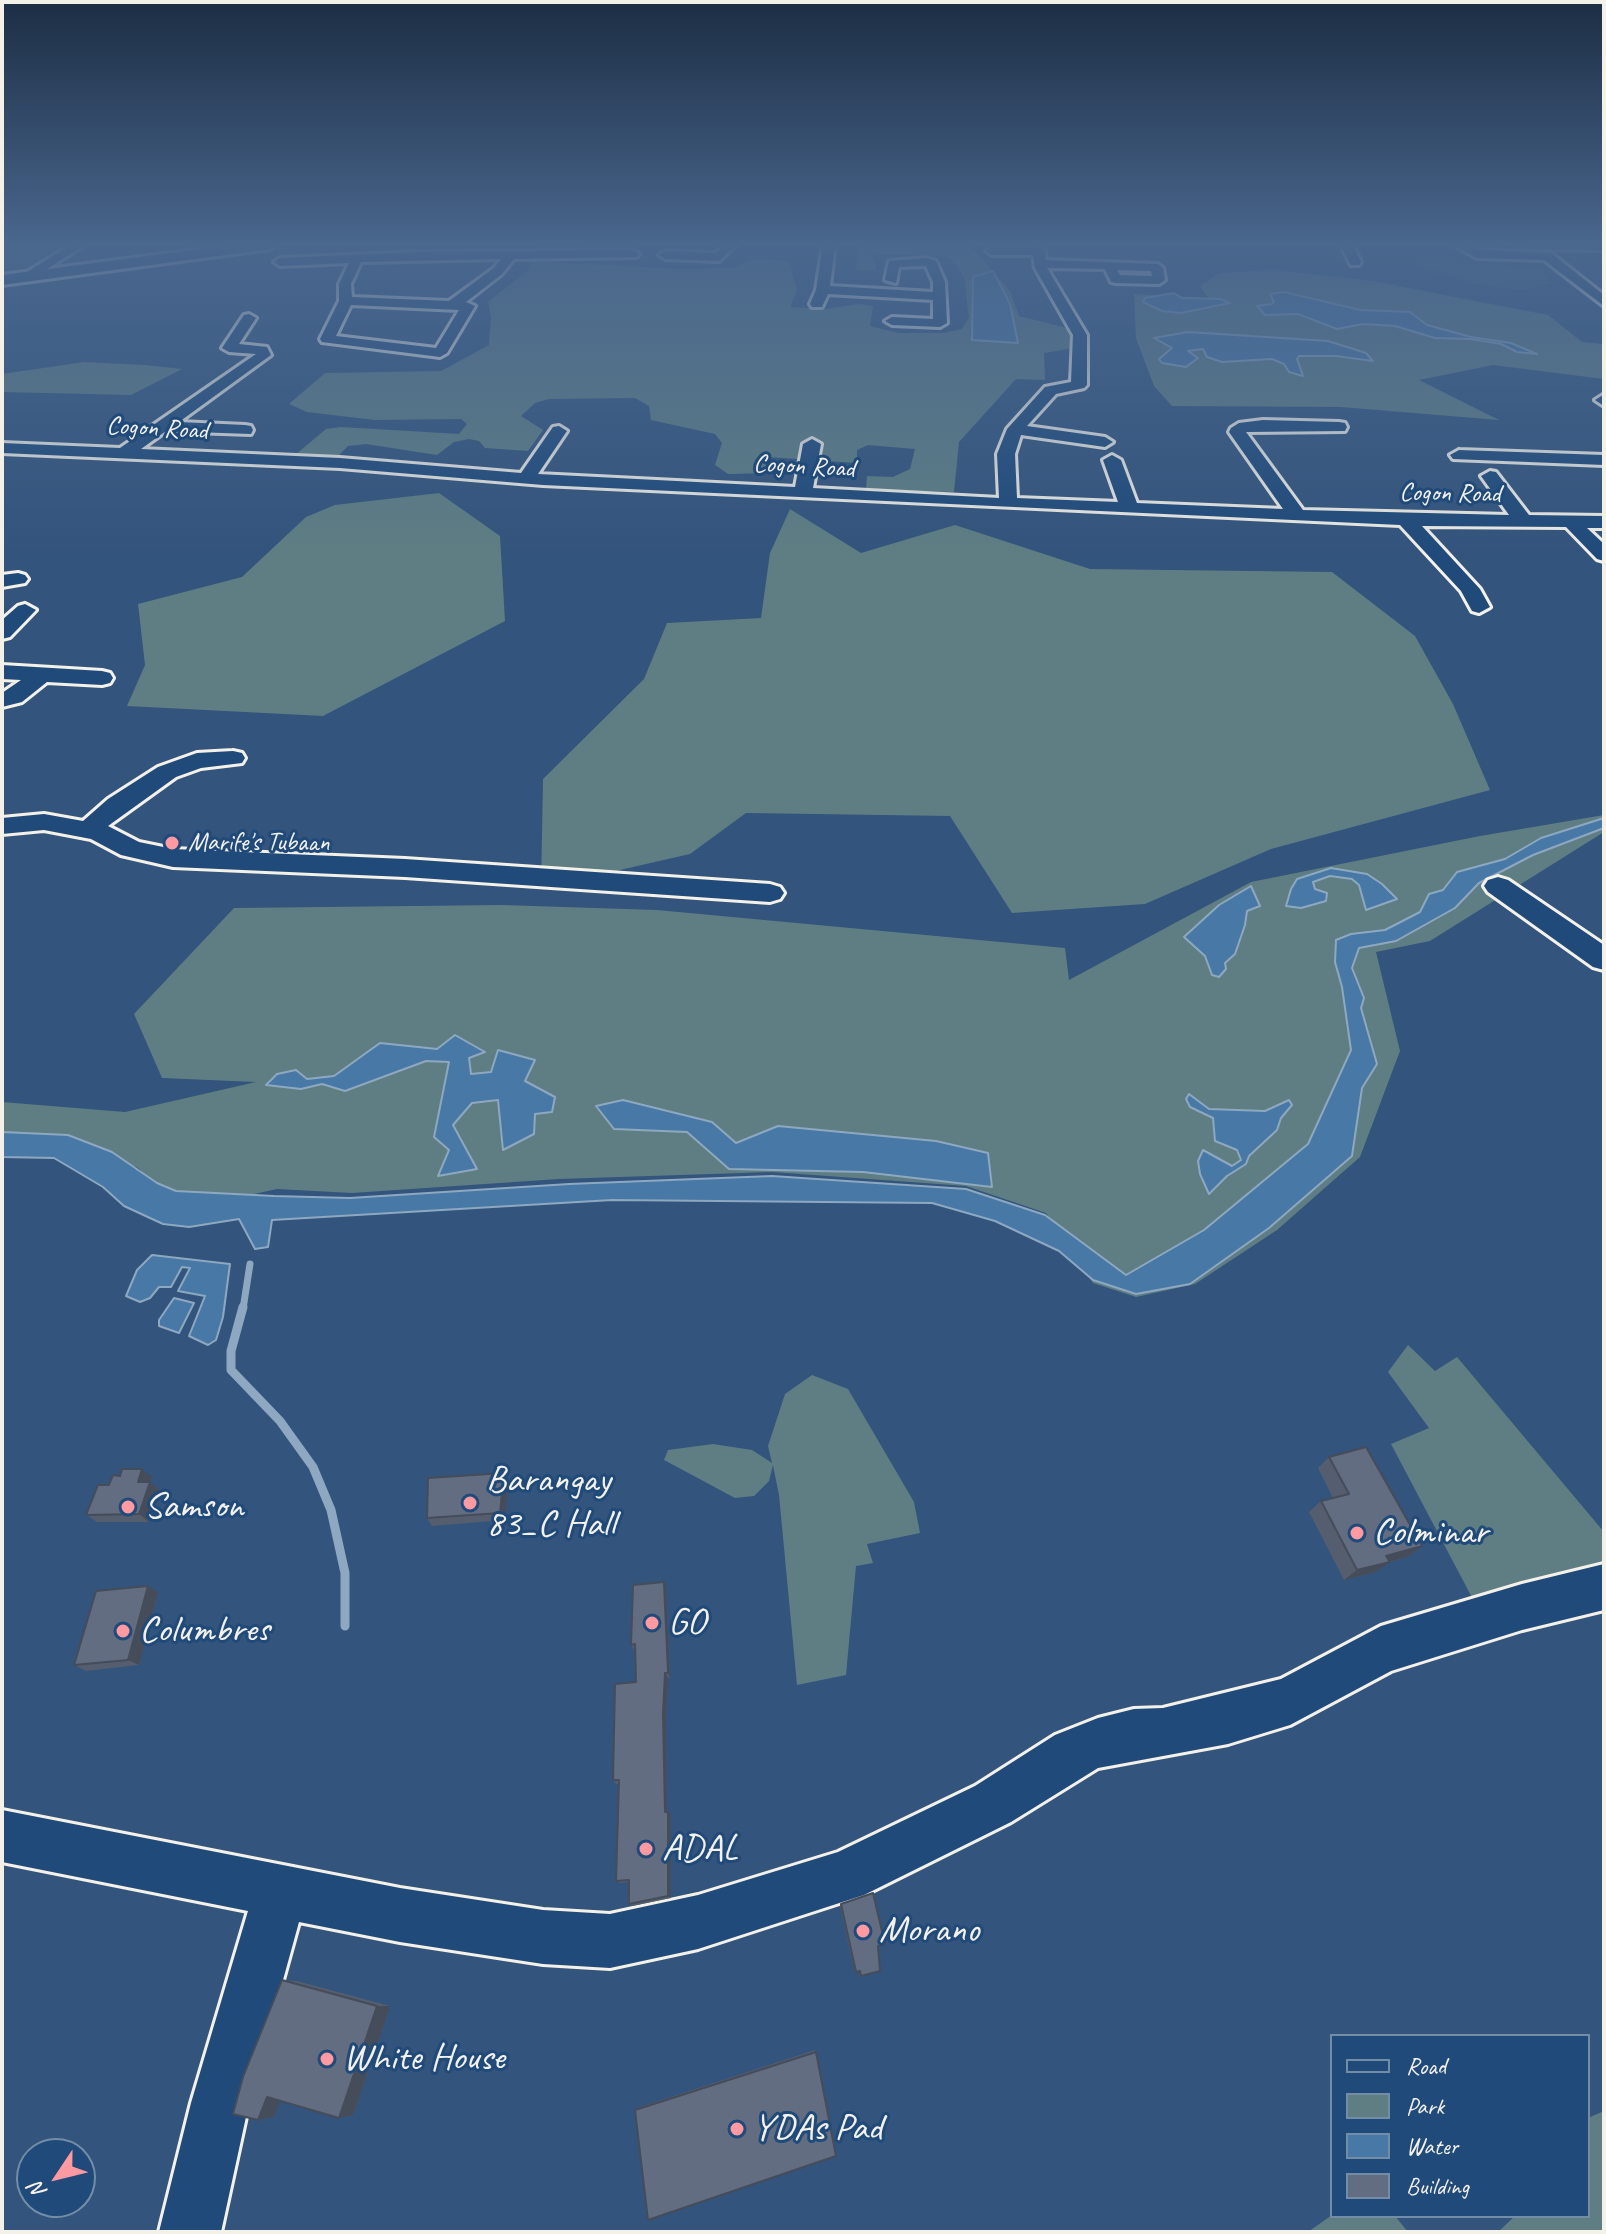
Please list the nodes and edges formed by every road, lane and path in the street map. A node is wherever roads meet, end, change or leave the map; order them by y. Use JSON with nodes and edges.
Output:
{"nodes":[{"id":1,"x":233,"y":348,"type":"edge"},
{"id":2,"x":386,"y":348,"type":"edge"},
{"id":3,"x":421,"y":348,"type":"edge"},
{"id":4,"x":443,"y":348,"type":"edge"},
{"id":5,"x":1082,"y":348,"type":"edge"},
{"id":6,"x":365,"y":362,"type":"dead end"},
{"id":7,"x":166,"y":426,"type":"junction"},
{"id":8,"x":1339,"y":427,"type":"dead end"},
{"id":9,"x":1015,"y":429,"type":"junction"},
{"id":10,"x":245,"y":430,"type":"dead end"},
{"id":11,"x":559,"y":431,"type":"dead end"},
{"id":12,"x":812,"y":444,"type":"dead end"},
{"id":13,"x":2,"y":448,"type":"edge"},
{"id":14,"x":40,"y":449,"type":"junction"},
{"id":15,"x":124,"y":453,"type":"junction"},
{"id":16,"x":1459,"y":455,"type":"dead end"},
{"id":17,"x":1604,"y":460,"type":"edge"},
{"id":18,"x":15,"y":464,"type":"dead end"},
{"id":19,"x":1490,"y":476,"type":"dead end"},
{"id":20,"x":526,"y":479,"type":"junction"},
{"id":21,"x":803,"y":493,"type":"junction"},
{"id":22,"x":1008,"y":503,"type":"junction"},
{"id":23,"x":1130,"y":509,"type":"junction"},
{"id":24,"x":1297,"y":515,"type":"junction"},
{"id":25,"x":1405,"y":519,"type":"junction"},
{"id":26,"x":1523,"y":521,"type":"junction"},
{"id":27,"x":1571,"y":522,"type":"junction"},
{"id":28,"x":1604,"y":522,"type":"edge"},
{"id":29,"x":1604,"y":555,"type":"edge"},
{"id":30,"x":1479,"y":607,"type":"dead end"},
{"id":31,"x":25,"y":610,"type":"dead end"},
{"id":32,"x":2,"y":632,"type":"edge"},
{"id":33,"x":2,"y":672,"type":"edge"},
{"id":34,"x":44,"y":673,"type":"junction"},
{"id":35,"x":102,"y":678,"type":"dead end"},
{"id":36,"x":2,"y":700,"type":"edge"},
{"id":37,"x":233,"y":758,"type":"dead end"},
{"id":38,"x":2,"y":826,"type":"edge"},
{"id":39,"x":88,"y":830,"type":"junction"},
{"id":40,"x":1498,"y":886,"type":"dead end"},
{"id":41,"x":770,"y":893,"type":"dead end"},
{"id":42,"x":1604,"y":960,"type":"edge"},
{"id":43,"x":1604,"y":1587,"type":"edge"},
{"id":44,"x":2,"y":1836,"type":"edge"},
{"id":45,"x":281,"y":1889,"type":"junction"},
{"id":46,"x":190,"y":2232,"type":"edge"}],
"edges":[{"from":1,"to":7,"type":"street"},
{"from":2,"to":6,"type":"street"},
{"from":3,"to":4,"type":"street"},
{"from":5,"to":9,"type":"street"},
{"from":7,"to":10,"type":"street"},
{"from":7,"to":15,"type":"street"},
{"from":8,"to":24,"type":"street"},
{"from":9,"to":22,"type":"street"},
{"from":9,"to":23,"type":"street"},
{"from":11,"to":20,"type":"street"},
{"from":12,"to":21,"type":"street"},
{"from":13,"to":14,"type":"street","name":"Cogon Road"},
{"from":14,"to":15,"type":"street","name":"Cogon Road"},
{"from":14,"to":18,"type":"street"},
{"from":15,"to":20,"type":"street","name":"Cogon Road"},
{"from":16,"to":17,"type":"street"},
{"from":19,"to":26,"type":"street"},
{"from":20,"to":21,"type":"street","name":"Cogon Road"},
{"from":21,"to":22,"type":"street","name":"Cogon Road"},
{"from":22,"to":23,"type":"street","name":"Cogon Road"},
{"from":23,"to":24,"type":"street","name":"Cogon Road"},
{"from":24,"to":25,"type":"street","name":"Cogon Road"},
{"from":25,"to":26,"type":"street","name":"Cogon Road"},
{"from":25,"to":30,"type":"street"},
{"from":26,"to":27,"type":"street","name":"Cogon Road"},
{"from":27,"to":28,"type":"street","name":"Cogon Road"},
{"from":27,"to":29,"type":"street"},
{"from":31,"to":32,"type":"street"},
{"from":33,"to":34,"type":"street"},
{"from":34,"to":35,"type":"street"},
{"from":34,"to":36,"type":"street"},
{"from":37,"to":39,"type":"street"},
{"from":38,"to":39,"type":"street"},
{"from":39,"to":41,"type":"street"},
{"from":40,"to":42,"type":"street"},
{"from":43,"to":45,"type":"street"},
{"from":44,"to":45,"type":"street"},
{"from":45,"to":46,"type":"street"}]}
